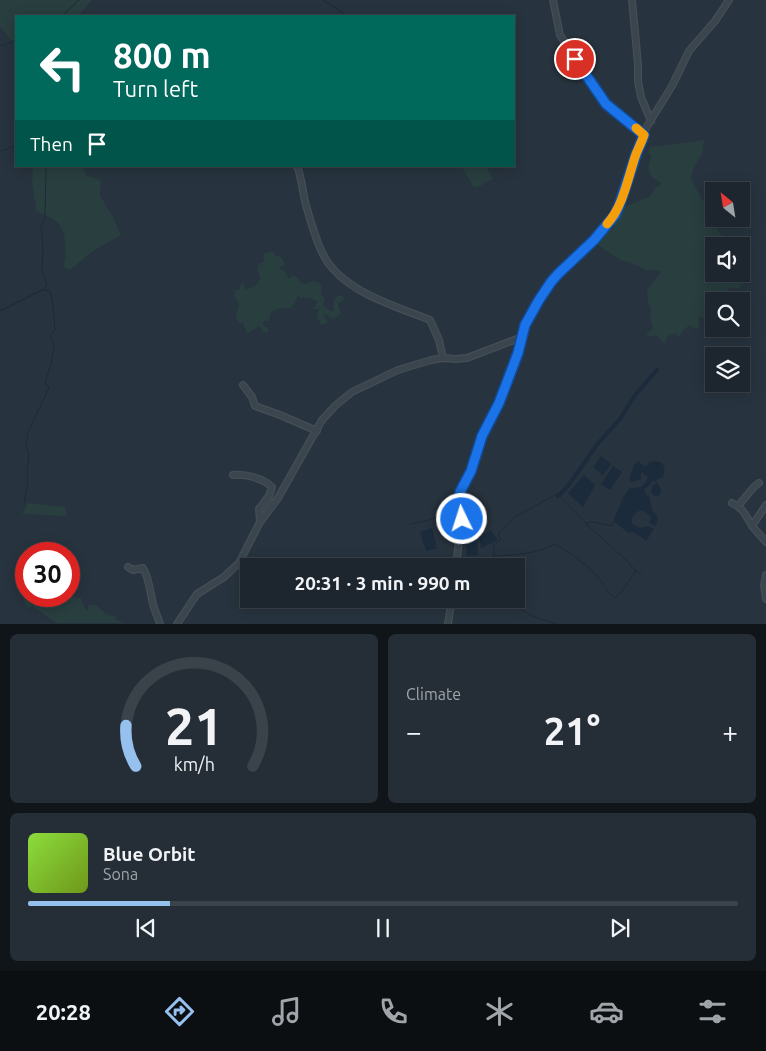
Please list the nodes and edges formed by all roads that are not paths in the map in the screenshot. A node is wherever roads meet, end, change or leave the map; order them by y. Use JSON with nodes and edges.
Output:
{"nodes":[{"id":1,"x":552,"y":0,"type":"edge"},
{"id":2,"x":632,"y":0,"type":"edge"},
{"id":3,"x":729,"y":0,"type":"edge"},
{"id":4,"x":651,"y":121,"type":"junction"},
{"id":5,"x":644,"y":135,"type":"junction"},
{"id":6,"x":298,"y":167,"type":"edge"},
{"id":7,"x":522,"y":337,"type":"junction"},
{"id":8,"x":443,"y":358,"type":"junction"},
{"id":9,"x":243,"y":385,"type":"dead end"},
{"id":10,"x":317,"y":431,"type":"junction"},
{"id":11,"x":233,"y":475,"type":"dead end"},
{"id":12,"x":759,"y":483,"type":"dead end"},
{"id":13,"x":732,"y":504,"type":"dead end"},
{"id":14,"x":766,"y":505,"type":"edge"},
{"id":15,"x":738,"y":506,"type":"junction"},
{"id":16,"x":260,"y":522,"type":"junction"},
{"id":17,"x":752,"y":526,"type":"junction"},
{"id":18,"x":766,"y":542,"type":"edge"},
{"id":19,"x":457,"y":558,"type":"edge"},
{"id":20,"x":128,"y":567,"type":"dead end"},
{"id":21,"x":766,"y":575,"type":"edge"},
{"id":22,"x":766,"y":599,"type":"edge"},
{"id":23,"x":451,"y":608,"type":"edge"},
{"id":24,"x":160,"y":624,"type":"edge"},
{"id":25,"x":177,"y":624,"type":"edge"},
{"id":26,"x":448,"y":624,"type":"edge"}],
"edges":[{"from":1,"to":5,"type":"street"},
{"from":2,"to":4,"type":"street"},
{"from":3,"to":4,"type":"street"},
{"from":4,"to":5,"type":"street"},
{"from":5,"to":7,"type":"street"},
{"from":6,"to":8,"type":"street"},
{"from":7,"to":8,"type":"street"},
{"from":7,"to":19,"type":"street"},
{"from":8,"to":10,"type":"street"},
{"from":9,"to":10,"type":"street"},
{"from":10,"to":16,"type":"street"},
{"from":11,"to":16,"type":"street"},
{"from":12,"to":15,"type":"street"},
{"from":13,"to":15,"type":"street"},
{"from":14,"to":17,"type":"street"},
{"from":15,"to":17,"type":"street"},
{"from":16,"to":25,"type":"street"},
{"from":17,"to":18,"type":"street"},
{"from":20,"to":24,"type":"street"},
{"from":21,"to":22,"type":"street"},
{"from":23,"to":26,"type":"street"}]}
